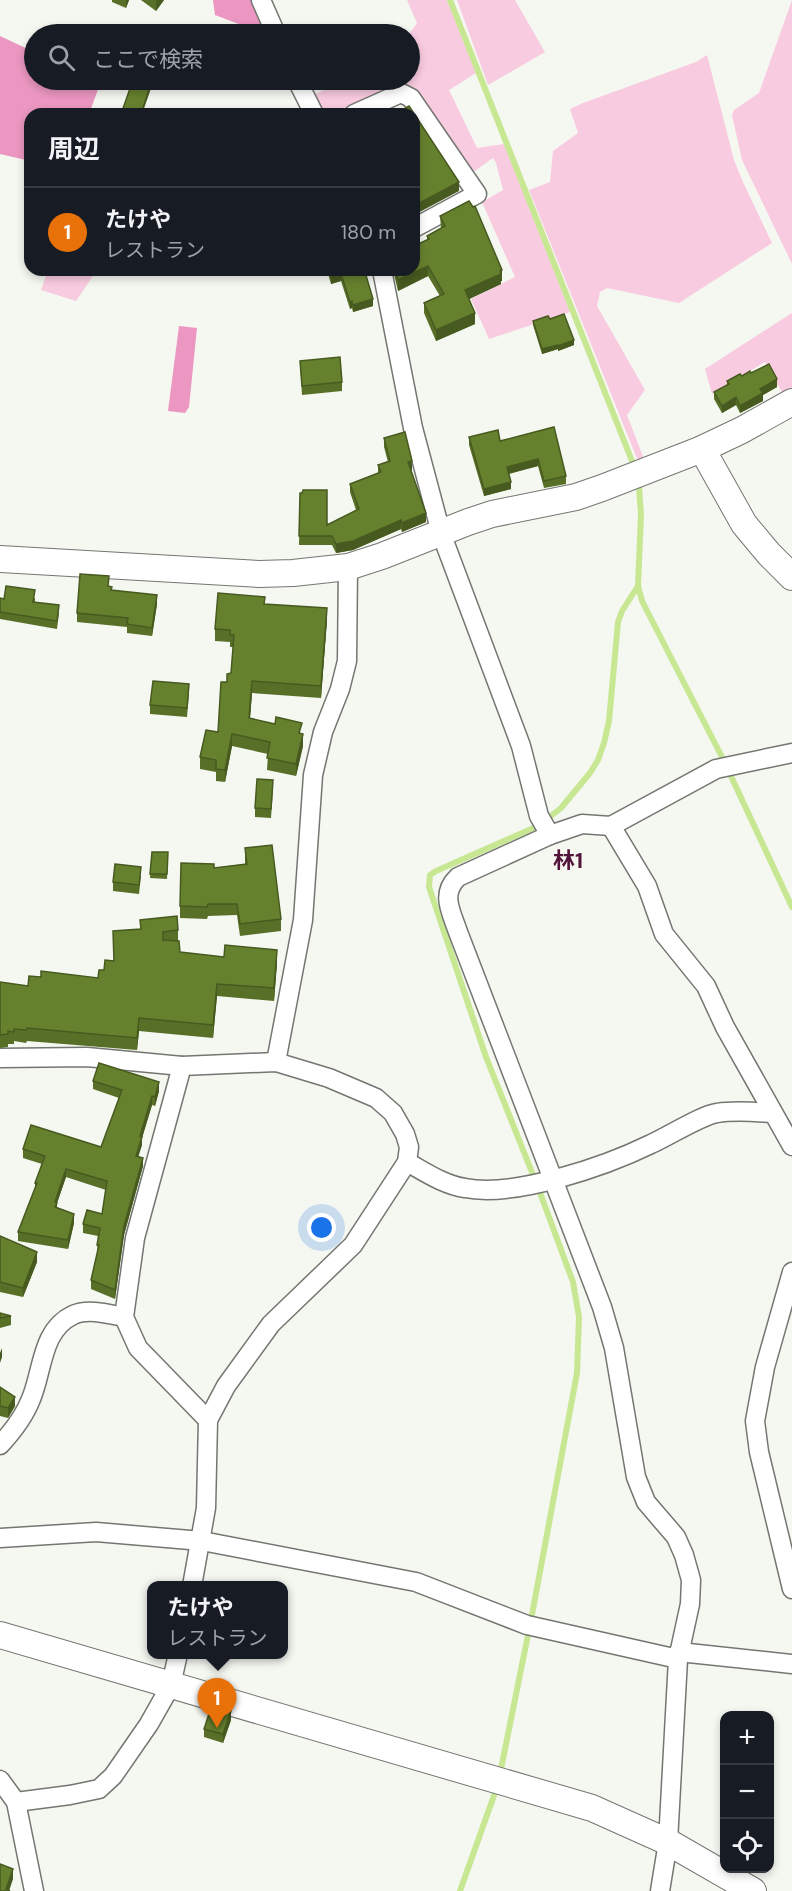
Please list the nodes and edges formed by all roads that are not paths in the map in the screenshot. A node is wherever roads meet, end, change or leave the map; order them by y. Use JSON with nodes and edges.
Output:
{"nodes":[{"id":1,"x":261,"y":0,"type":"edge"},
{"id":2,"x":272,"y":24,"type":"edge"},
{"id":3,"x":302,"y":90,"type":"edge"},
{"id":4,"x":311,"y":108,"type":"edge"},
{"id":5,"x":367,"y":108,"type":"edge"},
{"id":6,"x":418,"y":108,"type":"edge"},
{"id":7,"x":420,"y":111,"type":"edge"},
{"id":8,"x":420,"y":225,"type":"edge"},
{"id":9,"x":383,"y":276,"type":"edge"},
{"id":10,"x":792,"y":402,"type":"edge"},
{"id":11,"x":702,"y":449,"type":"junction"},
{"id":12,"x":441,"y":533,"type":"junction"},
{"id":13,"x":0,"y":559,"type":"edge"},
{"id":14,"x":348,"y":567,"type":"junction"},
{"id":15,"x":792,"y":577,"type":"edge"},
{"id":16,"x":792,"y":753,"type":"edge"},
{"id":17,"x":611,"y":826,"type":"junction"},
{"id":18,"x":550,"y":836,"type":"junction"},
{"id":19,"x":0,"y":1058,"type":"edge"},
{"id":20,"x":276,"y":1062,"type":"junction"},
{"id":21,"x":182,"y":1066,"type":"junction"},
{"id":22,"x":780,"y":1114,"type":"edge"},
{"id":23,"x":792,"y":1146,"type":"edge"},
{"id":24,"x":407,"y":1162,"type":"junction"},
{"id":25,"x":553,"y":1178,"type":"junction"},
{"id":26,"x":792,"y":1272,"type":"edge"},
{"id":27,"x":124,"y":1317,"type":"junction"},
{"id":28,"x":208,"y":1420,"type":"junction"},
{"id":29,"x":0,"y":1445,"type":"edge"},
{"id":30,"x":0,"y":1538,"type":"edge"},
{"id":31,"x":202,"y":1541,"type":"junction"},
{"id":32,"x":193,"y":1581,"type":"edge"},
{"id":33,"x":792,"y":1588,"type":"edge"},
{"id":34,"x":0,"y":1635,"type":"edge"},
{"id":35,"x":679,"y":1656,"type":"junction"},
{"id":36,"x":177,"y":1659,"type":"edge"},
{"id":37,"x":792,"y":1665,"type":"edge"},
{"id":38,"x":171,"y":1685,"type":"junction"},
{"id":39,"x":0,"y":1780,"type":"edge"},
{"id":40,"x":16,"y":1802,"type":"junction"},
{"id":41,"x":668,"y":1842,"type":"junction"},
{"id":42,"x":34,"y":1891,"type":"edge"},
{"id":43,"x":660,"y":1891,"type":"edge"},
{"id":44,"x":753,"y":1891,"type":"edge"}],
"edges":[{"from":1,"to":2,"type":"street"},
{"from":3,"to":4,"type":"street"},
{"from":5,"to":6,"type":"street"},
{"from":7,"to":8,"type":"street"},
{"from":9,"to":12,"type":"street"},
{"from":10,"to":11,"type":"street"},
{"from":11,"to":12,"type":"street"},
{"from":11,"to":15,"type":"street"},
{"from":12,"to":14,"type":"street"},
{"from":12,"to":18,"type":"street"},
{"from":13,"to":14,"type":"street"},
{"from":14,"to":20,"type":"street"},
{"from":16,"to":17,"type":"street"},
{"from":17,"to":18,"type":"street"},
{"from":17,"to":22,"type":"street"},
{"from":18,"to":25,"type":"street"},
{"from":19,"to":21,"type":"street"},
{"from":20,"to":21,"type":"street"},
{"from":20,"to":24,"type":"street"},
{"from":21,"to":27,"type":"street"},
{"from":22,"to":23,"type":"street"},
{"from":22,"to":25,"type":"street"},
{"from":24,"to":25,"type":"street"},
{"from":24,"to":28,"type":"street"},
{"from":25,"to":35,"type":"street"},
{"from":26,"to":33,"type":"street"},
{"from":27,"to":28,"type":"street"},
{"from":27,"to":29,"type":"street"},
{"from":28,"to":31,"type":"street"},
{"from":30,"to":31,"type":"street"},
{"from":31,"to":32,"type":"street"},
{"from":31,"to":35,"type":"street"},
{"from":34,"to":38,"type":"street"},
{"from":35,"to":37,"type":"street"},
{"from":35,"to":41,"type":"street"},
{"from":36,"to":38,"type":"street"},
{"from":38,"to":40,"type":"street"},
{"from":38,"to":41,"type":"street"},
{"from":39,"to":40,"type":"street"},
{"from":40,"to":42,"type":"street"},
{"from":41,"to":43,"type":"street"},
{"from":41,"to":44,"type":"street"}]}
